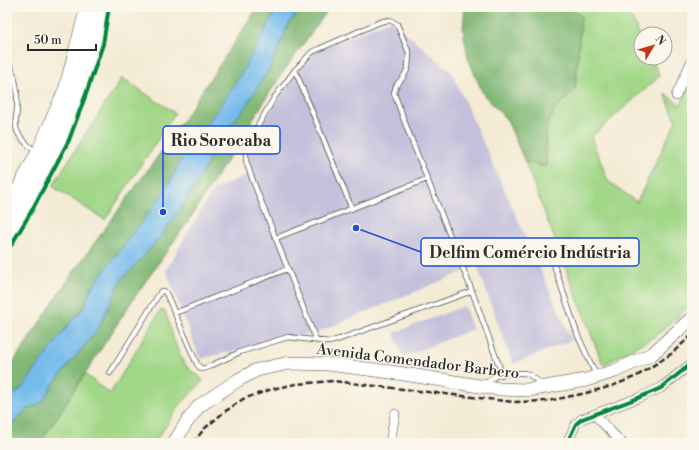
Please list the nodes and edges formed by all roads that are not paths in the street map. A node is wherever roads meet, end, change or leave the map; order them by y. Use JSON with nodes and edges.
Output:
{"nodes":[{"id":1,"x":90,"y":7,"type":"edge"},
{"id":2,"x":102,"y":7,"type":"edge"},
{"id":3,"x":7,"y":60,"type":"edge"},
{"id":4,"x":692,"y":60,"type":"edge"},
{"id":5,"x":295,"y":70,"type":"junction"},
{"id":6,"x":676,"y":96,"type":"dead end"},
{"id":7,"x":38,"y":154,"type":"junction"},
{"id":8,"x":427,"y":179,"type":"junction"},
{"id":9,"x":352,"y":208,"type":"junction"},
{"id":10,"x":7,"y":214,"type":"edge"},
{"id":11,"x":276,"y":238,"type":"junction"},
{"id":12,"x":7,"y":240,"type":"edge"},
{"id":13,"x":522,"y":254,"type":"dead end"},
{"id":14,"x":288,"y":269,"type":"junction"},
{"id":15,"x":472,"y":291,"type":"junction"},
{"id":16,"x":175,"y":312,"type":"junction"},
{"id":17,"x":692,"y":318,"type":"edge"},
{"id":18,"x":316,"y":340,"type":"junction"},
{"id":19,"x":692,"y":362,"type":"edge"},
{"id":20,"x":110,"y":373,"type":"dead end"},
{"id":21,"x":502,"y":374,"type":"junction"},
{"id":22,"x":596,"y":377,"type":"junction"},
{"id":23,"x":484,"y":387,"type":"junction"},
{"id":24,"x":544,"y":388,"type":"junction"},
{"id":25,"x":395,"y":414,"type":"dead end"},
{"id":26,"x":595,"y":415,"type":"junction"},
{"id":27,"x":174,"y":443,"type":"edge"},
{"id":28,"x":390,"y":443,"type":"edge"},
{"id":29,"x":566,"y":443,"type":"edge"},
{"id":30,"x":622,"y":443,"type":"edge"}],
"edges":[{"from":1,"to":7,"type":"highway"},
{"from":2,"to":12,"type":"highway"},
{"from":3,"to":7,"type":"lane"},
{"from":4,"to":6,"type":"street"},
{"from":5,"to":8,"type":"lane"},
{"from":5,"to":9,"type":"lane"},
{"from":5,"to":11,"type":"lane"},
{"from":7,"to":10,"type":"highway"},
{"from":8,"to":9,"type":"lane"},
{"from":8,"to":15,"type":"lane"},
{"from":9,"to":11,"type":"lane"},
{"from":11,"to":14,"type":"lane"},
{"from":13,"to":22,"type":"lane"},
{"from":14,"to":16,"type":"lane"},
{"from":14,"to":18,"type":"lane"},
{"from":15,"to":18,"type":"lane"},
{"from":15,"to":21,"type":"lane"},
{"from":16,"to":18,"type":"lane"},
{"from":16,"to":20,"type":"lane"},
{"from":17,"to":22,"type":"main road","name":"Avenida Comendador Barbero"},
{"from":19,"to":26,"type":"street"},
{"from":21,"to":23,"type":"lane"},
{"from":21,"to":24,"type":"lane"},
{"from":22,"to":24,"type":"main road","name":"Avenida Comendador Barbero"},
{"from":23,"to":24,"type":"main road","name":"Avenida Comendador Barbero"},
{"from":23,"to":27,"type":"main road","name":"Avenida Comendador Barbero"},
{"from":25,"to":28,"type":"street"},
{"from":26,"to":29,"type":"street"},
{"from":26,"to":30,"type":"street"}]}
